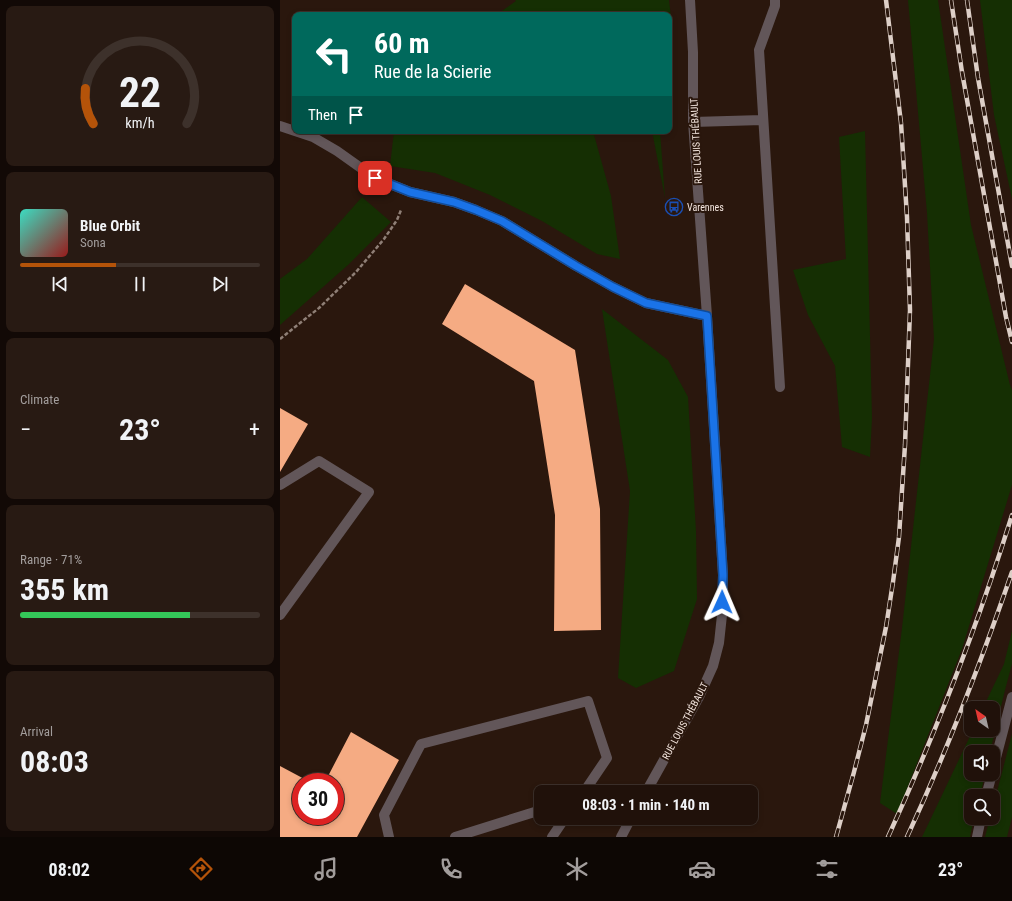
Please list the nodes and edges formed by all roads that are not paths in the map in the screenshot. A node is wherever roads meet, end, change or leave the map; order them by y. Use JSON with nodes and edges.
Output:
{"nodes":[{"id":1,"x":690,"y":0,"type":"edge"},
{"id":2,"x":774,"y":0,"type":"edge"},
{"id":3,"x":762,"y":120,"type":"junction"},
{"id":4,"x":693,"y":122,"type":"junction"},
{"id":5,"x":280,"y":126,"type":"edge"},
{"id":6,"x":292,"y":130,"type":"edge"},
{"id":7,"x":304,"y":134,"type":"edge"},
{"id":8,"x":707,"y":316,"type":"junction"},
{"id":9,"x":780,"y":387,"type":"dead end"},
{"id":10,"x":280,"y":486,"type":"edge"},
{"id":11,"x":280,"y":615,"type":"edge"},
{"id":12,"x":1012,"y":698,"type":"edge"},
{"id":13,"x":999,"y":745,"type":"edge"},
{"id":14,"x":589,"y":785,"type":"edge"},
{"id":15,"x":650,"y":785,"type":"edge"},
{"id":16,"x":534,"y":812,"type":"edge"},
{"id":17,"x":560,"y":825,"type":"edge"},
{"id":18,"x":627,"y":825,"type":"edge"},
{"id":19,"x":979,"y":825,"type":"edge"},
{"id":20,"x":389,"y":837,"type":"edge"},
{"id":21,"x":455,"y":837,"type":"edge"},
{"id":22,"x":552,"y":837,"type":"edge"},
{"id":23,"x":621,"y":837,"type":"edge"},
{"id":24,"x":976,"y":837,"type":"edge"}],
"edges":[{"from":1,"to":4,"type":"street","name":"RUE LOUIS THÉBAULT"},
{"from":2,"to":3,"type":"street"},
{"from":3,"to":4,"type":"street"},
{"from":3,"to":9,"type":"street"},
{"from":4,"to":8,"type":"street","name":"RUE LOUIS THÉBAULT"},
{"from":5,"to":6,"type":"street"},
{"from":7,"to":8,"type":"street"},
{"from":8,"to":15,"type":"street","name":"RUE LOUIS THÉBAULT"},
{"from":10,"to":11,"type":"street"},
{"from":12,"to":13,"type":"street"},
{"from":14,"to":20,"type":"street"},
{"from":16,"to":21,"type":"street"},
{"from":17,"to":22,"type":"street"},
{"from":18,"to":23,"type":"street"},
{"from":19,"to":24,"type":"street"}]}
